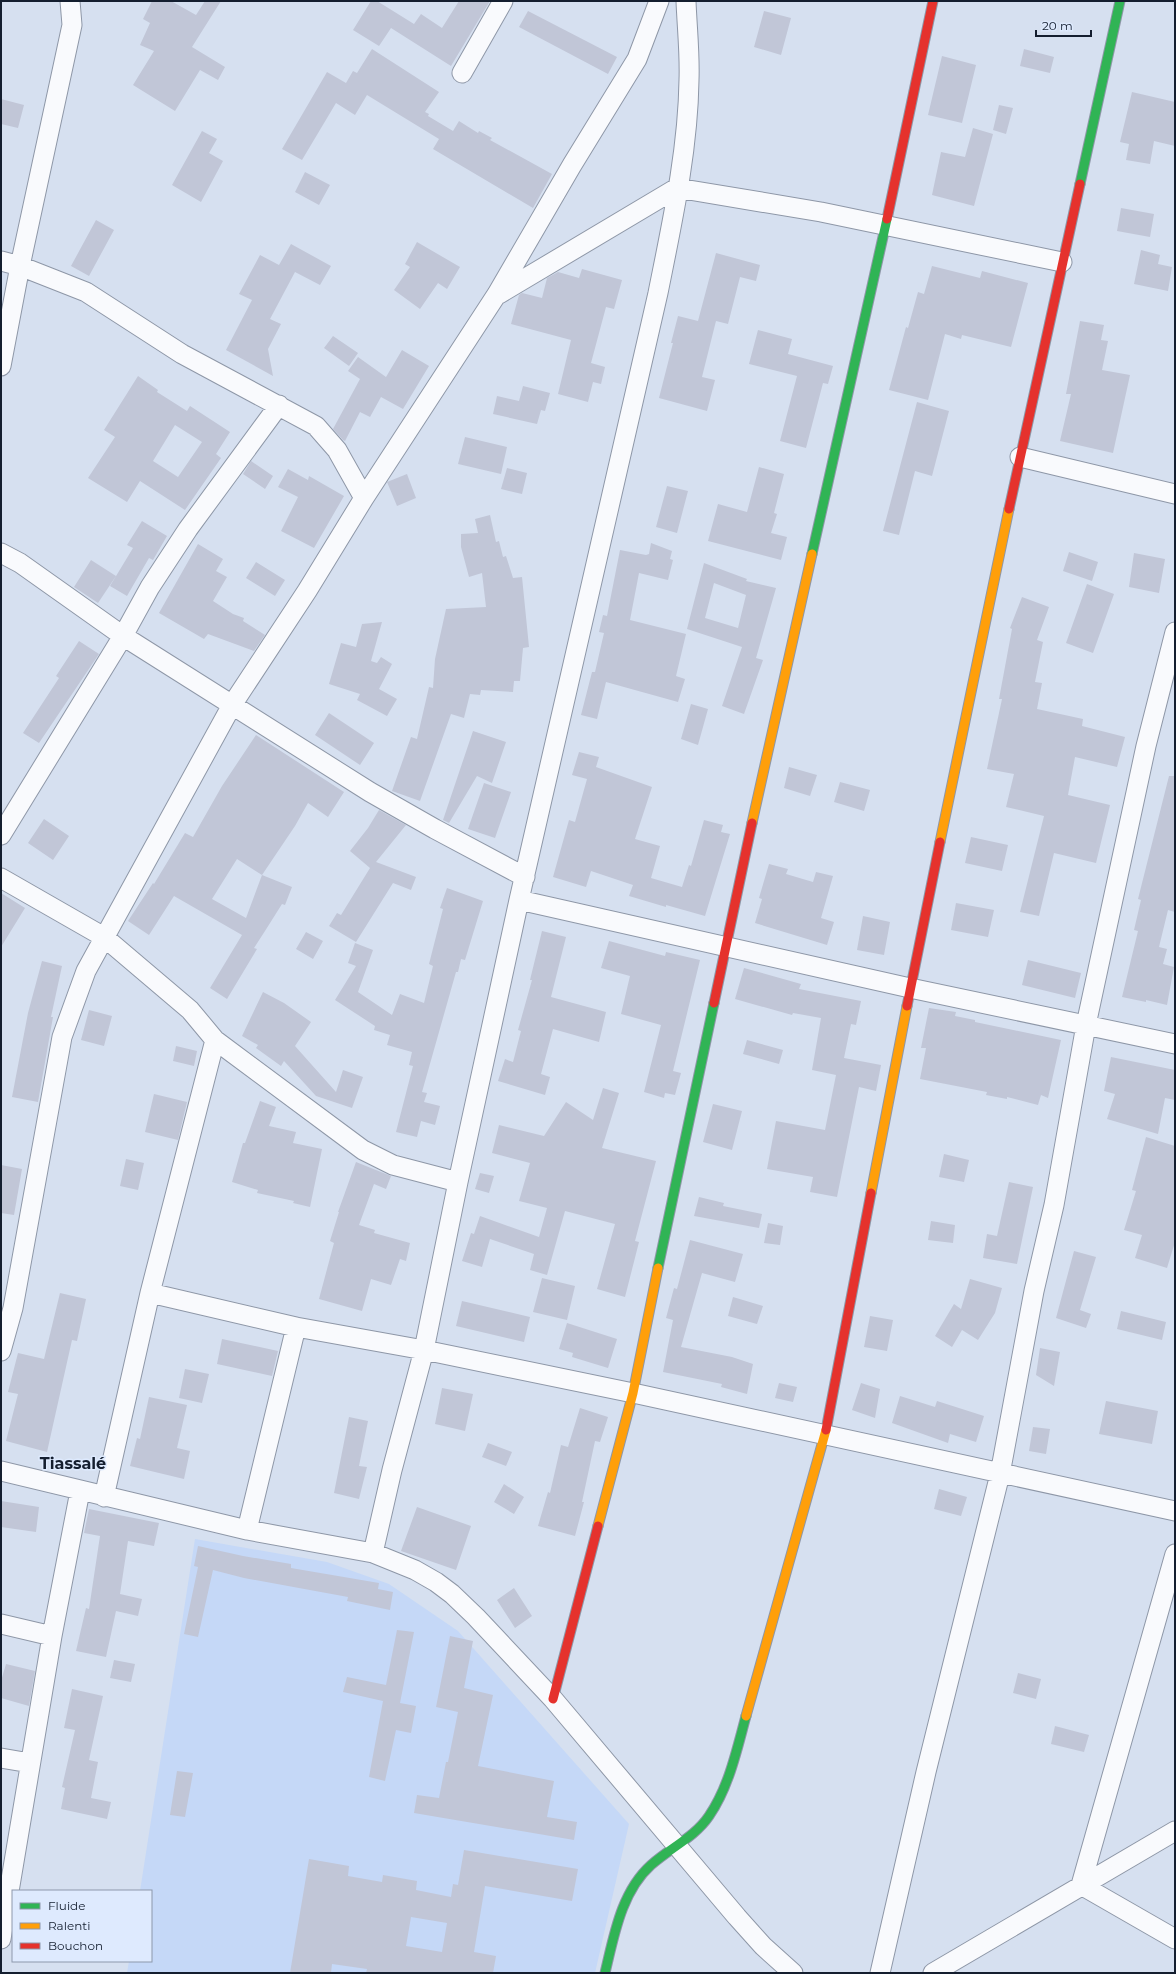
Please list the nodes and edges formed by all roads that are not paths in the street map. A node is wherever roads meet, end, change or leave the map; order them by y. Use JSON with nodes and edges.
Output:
{"nodes":[{"id":1,"x":70,"y":1,"type":"edge"},
{"id":2,"x":502,"y":1,"type":"edge"},
{"id":3,"x":659,"y":1,"type":"edge"},
{"id":4,"x":686,"y":1,"type":"edge"},
{"id":5,"x":933,"y":1,"type":"edge"},
{"id":6,"x":1120,"y":1,"type":"edge"},
{"id":7,"x":462,"y":73,"type":"dead end"},
{"id":8,"x":677,"y":188,"type":"junction"},
{"id":9,"x":886,"y":226,"type":"junction"},
{"id":10,"x":1,"y":261,"type":"edge"},
{"id":11,"x":1062,"y":262,"type":"junction"},
{"id":12,"x":20,"y":266,"type":"junction"},
{"id":13,"x":497,"y":294,"type":"junction"},
{"id":14,"x":1,"y":366,"type":"edge"},
{"id":15,"x":279,"y":405,"type":"junction"},
{"id":16,"x":1020,"y":457,"type":"junction"},
{"id":17,"x":1175,"y":494,"type":"edge"},
{"id":18,"x":364,"y":498,"type":"junction"},
{"id":19,"x":1,"y":553,"type":"edge"},
{"id":20,"x":1175,"y":632,"type":"edge"},
{"id":21,"x":123,"y":636,"type":"junction"},
{"id":22,"x":232,"y":705,"type":"junction"},
{"id":23,"x":1,"y":835,"type":"edge"},
{"id":24,"x":524,"y":876,"type":"junction"},
{"id":25,"x":1,"y":878,"type":"edge"},
{"id":26,"x":519,"y":900,"type":"junction"},
{"id":27,"x":104,"y":937,"type":"junction"},
{"id":28,"x":726,"y":946,"type":"junction"},
{"id":29,"x":910,"y":988,"type":"junction"},
{"id":30,"x":1086,"y":1025,"type":"junction"},
{"id":31,"x":215,"y":1040,"type":"junction"},
{"id":32,"x":1175,"y":1044,"type":"edge"},
{"id":33,"x":458,"y":1182,"type":"junction"},
{"id":34,"x":150,"y":1293,"type":"junction"},
{"id":35,"x":296,"y":1327,"type":"junction"},
{"id":36,"x":1,"y":1350,"type":"edge"},
{"id":37,"x":424,"y":1350,"type":"junction"},
{"id":38,"x":633,"y":1393,"type":"junction"},
{"id":39,"x":825,"y":1434,"type":"junction"},
{"id":40,"x":1,"y":1471,"type":"edge"},
{"id":41,"x":1000,"y":1474,"type":"junction"},
{"id":42,"x":80,"y":1491,"type":"junction"},
{"id":43,"x":104,"y":1497,"type":"junction"},
{"id":44,"x":1175,"y":1511,"type":"edge"},
{"id":45,"x":247,"y":1530,"type":"junction"},
{"id":46,"x":373,"y":1552,"type":"junction"},
{"id":47,"x":1175,"y":1554,"type":"edge"},
{"id":48,"x":1,"y":1624,"type":"edge"},
{"id":49,"x":52,"y":1636,"type":"junction"},
{"id":50,"x":553,"y":1699,"type":"junction"},
{"id":51,"x":1,"y":1758,"type":"edge"},
{"id":52,"x":30,"y":1763,"type":"junction"},
{"id":53,"x":1175,"y":1831,"type":"edge"},
{"id":54,"x":679,"y":1847,"type":"junction"},
{"id":55,"x":1081,"y":1885,"type":"junction"},
{"id":56,"x":1,"y":1939,"type":"edge"},
{"id":57,"x":1175,"y":1939,"type":"edge"},
{"id":58,"x":606,"y":1973,"type":"edge"},
{"id":59,"x":793,"y":1973,"type":"edge"},
{"id":60,"x":880,"y":1973,"type":"edge"},
{"id":61,"x":933,"y":1973,"type":"edge"}],
"edges":[{"from":1,"to":12,"type":"street"},
{"from":2,"to":7,"type":"street"},
{"from":3,"to":13,"type":"street"},
{"from":4,"to":8,"type":"street"},
{"from":5,"to":9,"type":"street"},
{"from":6,"to":11,"type":"street"},
{"from":8,"to":9,"type":"street"},
{"from":8,"to":13,"type":"street"},
{"from":8,"to":24,"type":"street"},
{"from":9,"to":11,"type":"street"},
{"from":9,"to":28,"type":"street"},
{"from":10,"to":12,"type":"street"},
{"from":11,"to":16,"type":"street"},
{"from":12,"to":14,"type":"street"},
{"from":12,"to":15,"type":"street"},
{"from":13,"to":18,"type":"street"},
{"from":15,"to":18,"type":"street"},
{"from":15,"to":21,"type":"street"},
{"from":16,"to":17,"type":"street"},
{"from":16,"to":29,"type":"street"},
{"from":18,"to":22,"type":"street"},
{"from":19,"to":21,"type":"street"},
{"from":20,"to":30,"type":"street"},
{"from":21,"to":22,"type":"street"},
{"from":21,"to":23,"type":"street"},
{"from":22,"to":24,"type":"street"},
{"from":22,"to":27,"type":"street"},
{"from":24,"to":26,"type":"street"},
{"from":25,"to":27,"type":"street"},
{"from":26,"to":28,"type":"street"},
{"from":26,"to":33,"type":"street"},
{"from":27,"to":31,"type":"street"},
{"from":27,"to":36,"type":"street"},
{"from":28,"to":29,"type":"street"},
{"from":28,"to":38,"type":"street"},
{"from":29,"to":30,"type":"street"},
{"from":29,"to":39,"type":"street"},
{"from":30,"to":32,"type":"street"},
{"from":30,"to":41,"type":"street"},
{"from":31,"to":33,"type":"street"},
{"from":31,"to":34,"type":"street"},
{"from":33,"to":37,"type":"street"},
{"from":34,"to":35,"type":"street"},
{"from":34,"to":43,"type":"street"},
{"from":35,"to":37,"type":"street"},
{"from":35,"to":45,"type":"street"},
{"from":37,"to":38,"type":"street"},
{"from":37,"to":46,"type":"street"},
{"from":38,"to":39,"type":"street"},
{"from":38,"to":50,"type":"street"},
{"from":39,"to":41,"type":"street"},
{"from":39,"to":54,"type":"street"},
{"from":40,"to":42,"type":"street"},
{"from":41,"to":44,"type":"street"},
{"from":41,"to":60,"type":"street"},
{"from":42,"to":43,"type":"street"},
{"from":42,"to":49,"type":"street"},
{"from":43,"to":45,"type":"street"},
{"from":45,"to":46,"type":"street"},
{"from":46,"to":50,"type":"street"},
{"from":47,"to":55,"type":"street"},
{"from":48,"to":49,"type":"street"},
{"from":49,"to":52,"type":"street"},
{"from":50,"to":54,"type":"street"},
{"from":51,"to":52,"type":"street"},
{"from":52,"to":56,"type":"street"},
{"from":53,"to":55,"type":"street"},
{"from":54,"to":58,"type":"street"},
{"from":54,"to":59,"type":"street"},
{"from":55,"to":57,"type":"street"},
{"from":55,"to":61,"type":"street"}]}
